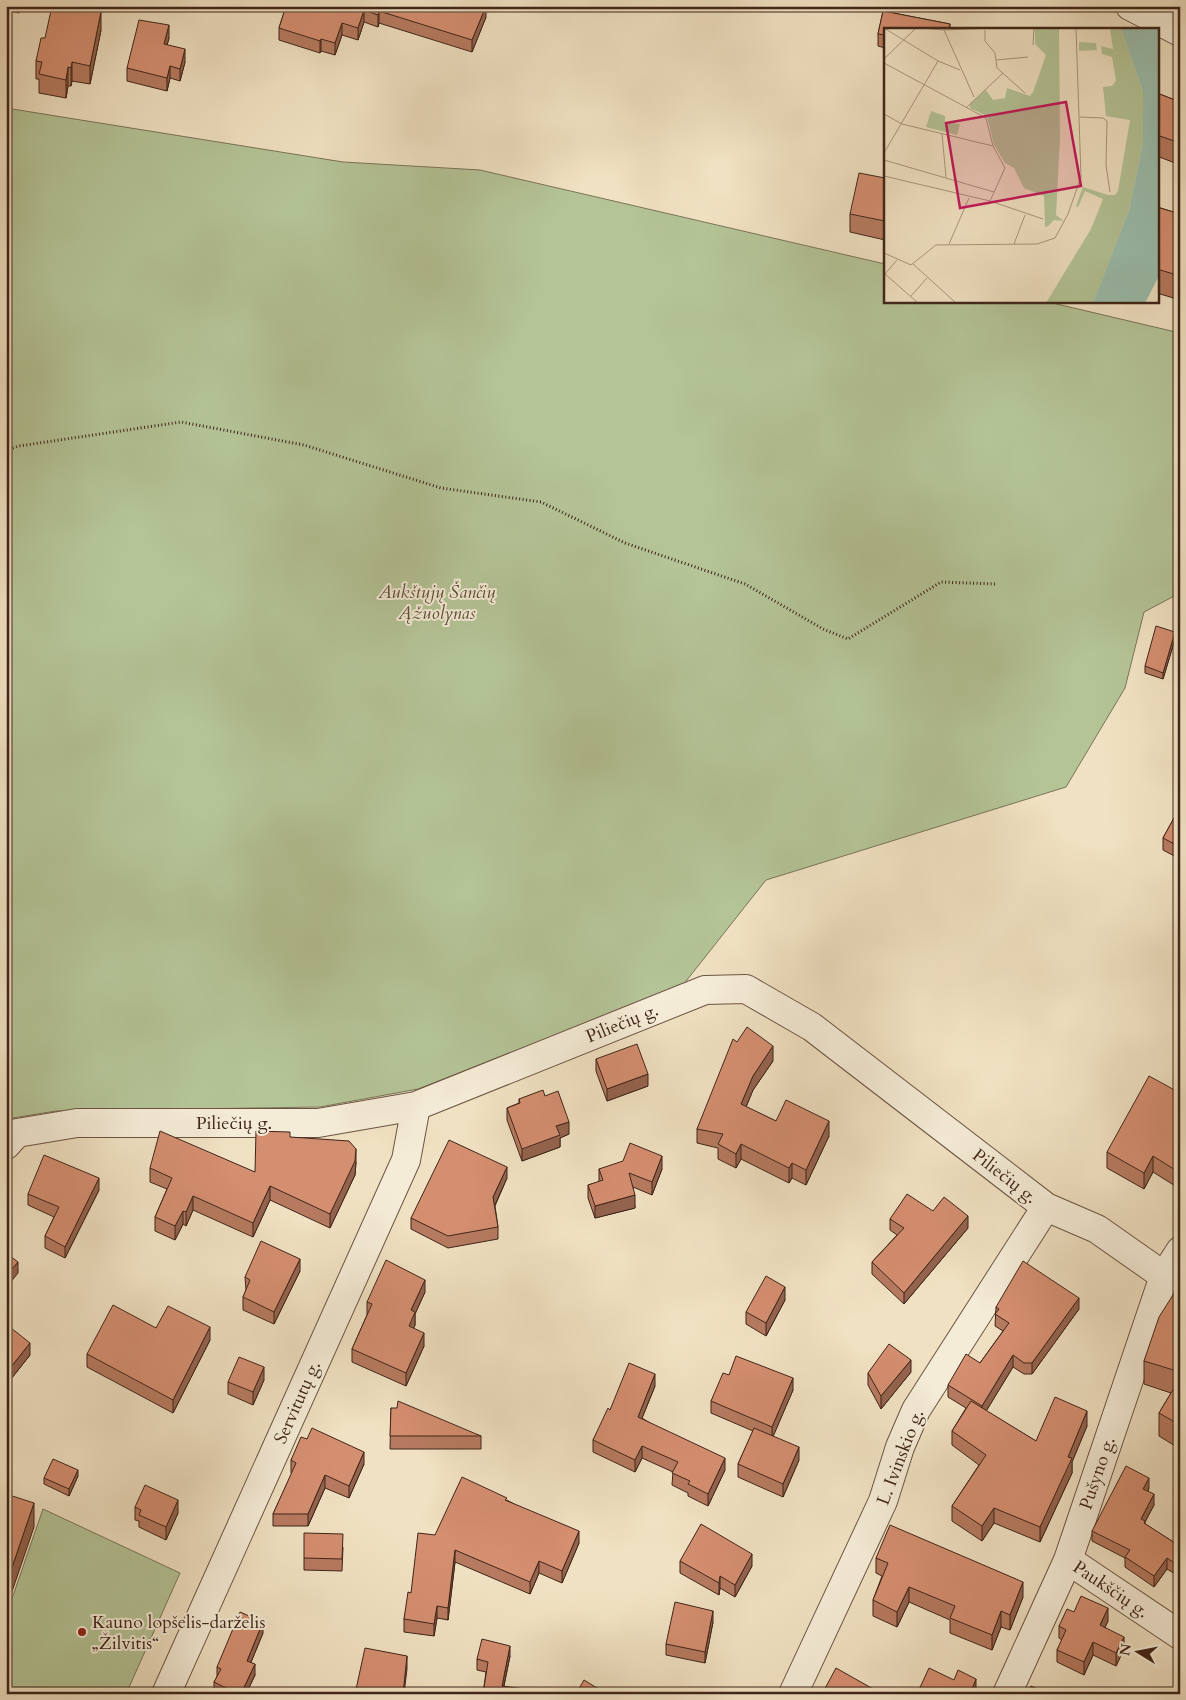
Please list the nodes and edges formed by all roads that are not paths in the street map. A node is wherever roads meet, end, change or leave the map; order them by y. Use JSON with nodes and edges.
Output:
{"nodes":[{"id":1,"x":1130,"y":6,"type":"edge"},
{"id":2,"x":1180,"y":32,"type":"edge"},
{"id":3,"x":416,"y":1106,"type":"junction"},
{"id":4,"x":6,"y":1145,"type":"edge"},
{"id":5,"x":1046,"y":1207,"type":"junction"},
{"id":6,"x":1180,"y":1251,"type":"edge"},
{"id":7,"x":1164,"y":1276,"type":"junction"},
{"id":8,"x":1068,"y":1560,"type":"junction"},
{"id":9,"x":1180,"y":1635,"type":"edge"},
{"id":10,"x":166,"y":1694,"type":"edge"},
{"id":11,"x":793,"y":1694,"type":"edge"},
{"id":12,"x":1008,"y":1694,"type":"edge"}],
"edges":[{"from":1,"to":2,"type":"street"},
{"from":3,"to":4,"type":"street","name":"Piliečių g."},
{"from":3,"to":5,"type":"street","name":"Piliečių g."},
{"from":3,"to":10,"type":"street","name":"Servitutų g."},
{"from":5,"to":7,"type":"street","name":"Piliečių g."},
{"from":5,"to":11,"type":"street","name":"L. Ivinskio g."},
{"from":6,"to":7,"type":"street","name":"Pušyno g."},
{"from":7,"to":8,"type":"street","name":"Pušyno g."},
{"from":8,"to":9,"type":"street","name":"Paukščių g."},
{"from":8,"to":12,"type":"street","name":"Pušyno g."}]}
